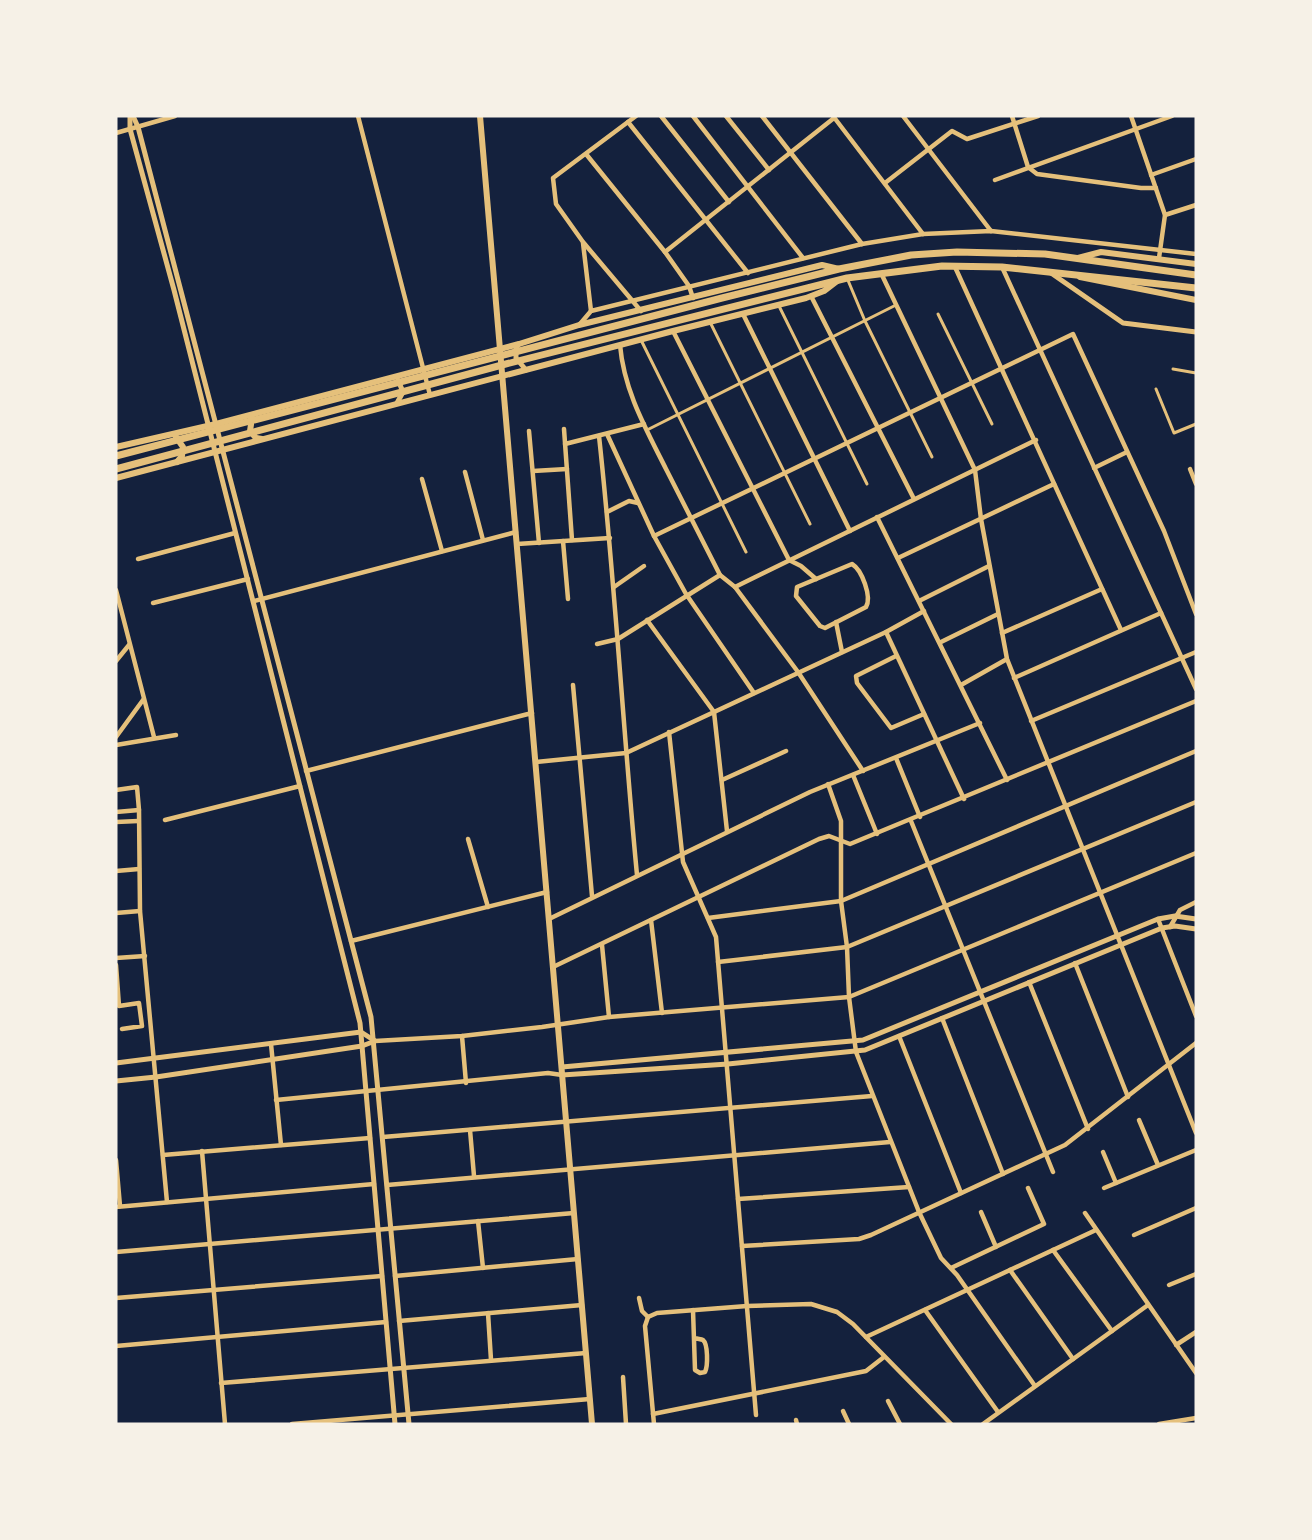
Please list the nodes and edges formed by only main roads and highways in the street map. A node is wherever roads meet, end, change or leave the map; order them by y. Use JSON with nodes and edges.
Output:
{"nodes":[{"id":1,"x":480,"y":116,"type":"edge"},
{"id":2,"x":1078,"y":258,"type":"junction"},
{"id":3,"x":1196,"y":264,"type":"edge"},
{"id":4,"x":840,"y":269,"type":"junction"},
{"id":5,"x":1072,"y":274,"type":"junction"},
{"id":6,"x":1196,"y":275,"type":"edge"},
{"id":7,"x":844,"y":278,"type":"junction"},
{"id":8,"x":1196,"y":288,"type":"edge"},
{"id":9,"x":1196,"y":300,"type":"edge"},
{"id":10,"x":501,"y":352,"type":"junction"},
{"id":11,"x":503,"y":375,"type":"junction"},
{"id":12,"x":259,"y":413,"type":"junction"},
{"id":13,"x":165,"y":436,"type":"junction"},
{"id":14,"x":265,"y":439,"type":"junction"},
{"id":15,"x":116,"y":447,"type":"edge"},
{"id":16,"x":116,"y":456,"type":"edge"},
{"id":17,"x":171,"y":464,"type":"junction"},
{"id":18,"x":116,"y":469,"type":"edge"},
{"id":19,"x":116,"y":478,"type":"edge"},
{"id":20,"x":592,"y":1424,"type":"edge"}],
"edges":[{"from":1,"to":10,"type":"main road"},
{"from":2,"to":3,"type":"main road"},
{"from":2,"to":4,"type":"highway"},
{"from":2,"to":6,"type":"highway"},
{"from":4,"to":10,"type":"highway"},
{"from":4,"to":10,"type":"main road"},
{"from":5,"to":7,"type":"highway"},
{"from":5,"to":8,"type":"highway"},
{"from":5,"to":9,"type":"main road"},
{"from":7,"to":11,"type":"main road"},
{"from":7,"to":18,"type":"highway"},
{"from":10,"to":11,"type":"main road"},
{"from":10,"to":12,"type":"main road"},
{"from":10,"to":16,"type":"highway"},
{"from":11,"to":14,"type":"main road"},
{"from":11,"to":20,"type":"main road"},
{"from":12,"to":13,"type":"main road"},
{"from":12,"to":14,"type":"main road"},
{"from":13,"to":15,"type":"main road"},
{"from":13,"to":17,"type":"main road"},
{"from":14,"to":17,"type":"main road"},
{"from":17,"to":19,"type":"main road"}]}
